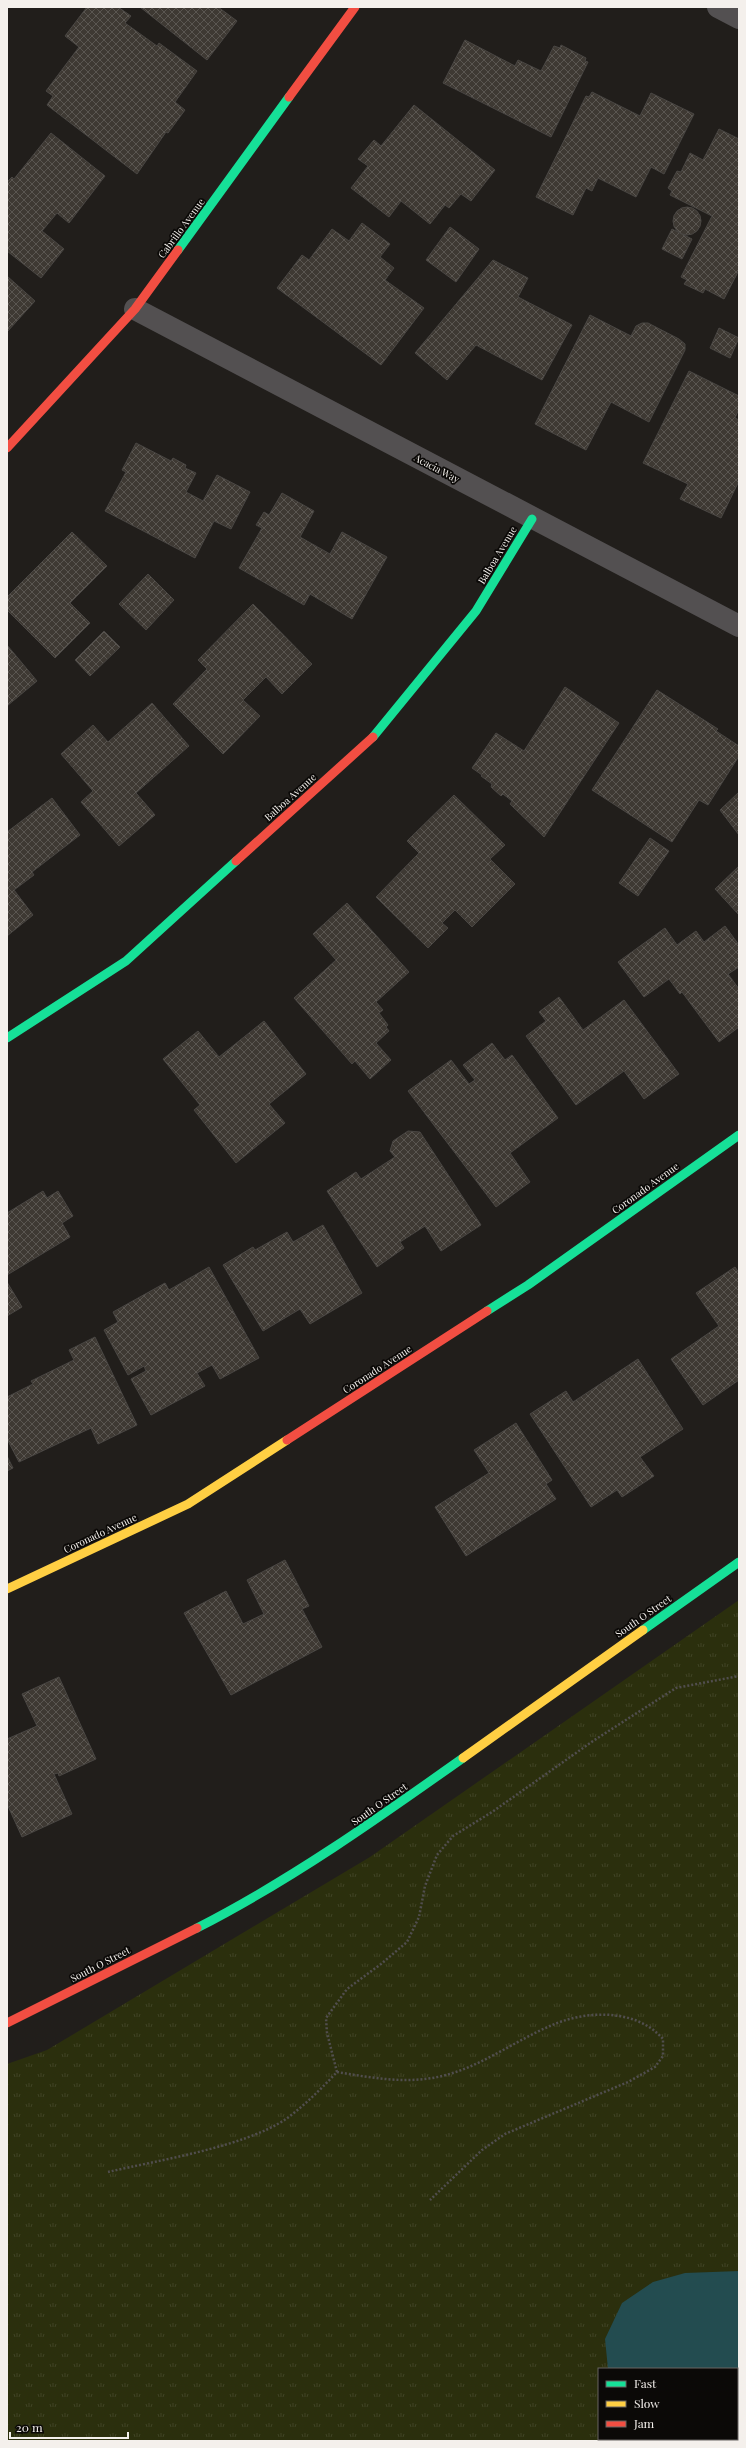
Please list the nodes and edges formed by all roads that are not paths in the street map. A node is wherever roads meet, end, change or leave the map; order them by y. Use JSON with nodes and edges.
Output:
{"nodes":[{"id":1,"x":355,"y":7,"type":"edge"},
{"id":2,"x":718,"y":7,"type":"edge"},
{"id":3,"x":739,"y":18,"type":"edge"},
{"id":4,"x":135,"y":309,"type":"junction"},
{"id":5,"x":7,"y":448,"type":"edge"},
{"id":6,"x":532,"y":519,"type":"junction"},
{"id":7,"x":739,"y":626,"type":"edge"},
{"id":8,"x":7,"y":1038,"type":"edge"},
{"id":9,"x":739,"y":1135,"type":"edge"},
{"id":10,"x":739,"y":1562,"type":"edge"},
{"id":11,"x":7,"y":1589,"type":"edge"},
{"id":12,"x":7,"y":2023,"type":"edge"}],
"edges":[{"from":1,"to":4,"type":"street","name":"Cabrillo Avenue"},
{"from":2,"to":3,"type":"street"},
{"from":4,"to":5,"type":"street","name":"Cabrillo Avenue"},
{"from":4,"to":6,"type":"street","name":"Acacia Way"},
{"from":6,"to":7,"type":"street","name":"Acacia Way"},
{"from":6,"to":8,"type":"street","name":"Balboa Avenue"},
{"from":9,"to":11,"type":"street","name":"Coronado Avenue"},
{"from":10,"to":12,"type":"street","name":"South O Street"}]}
